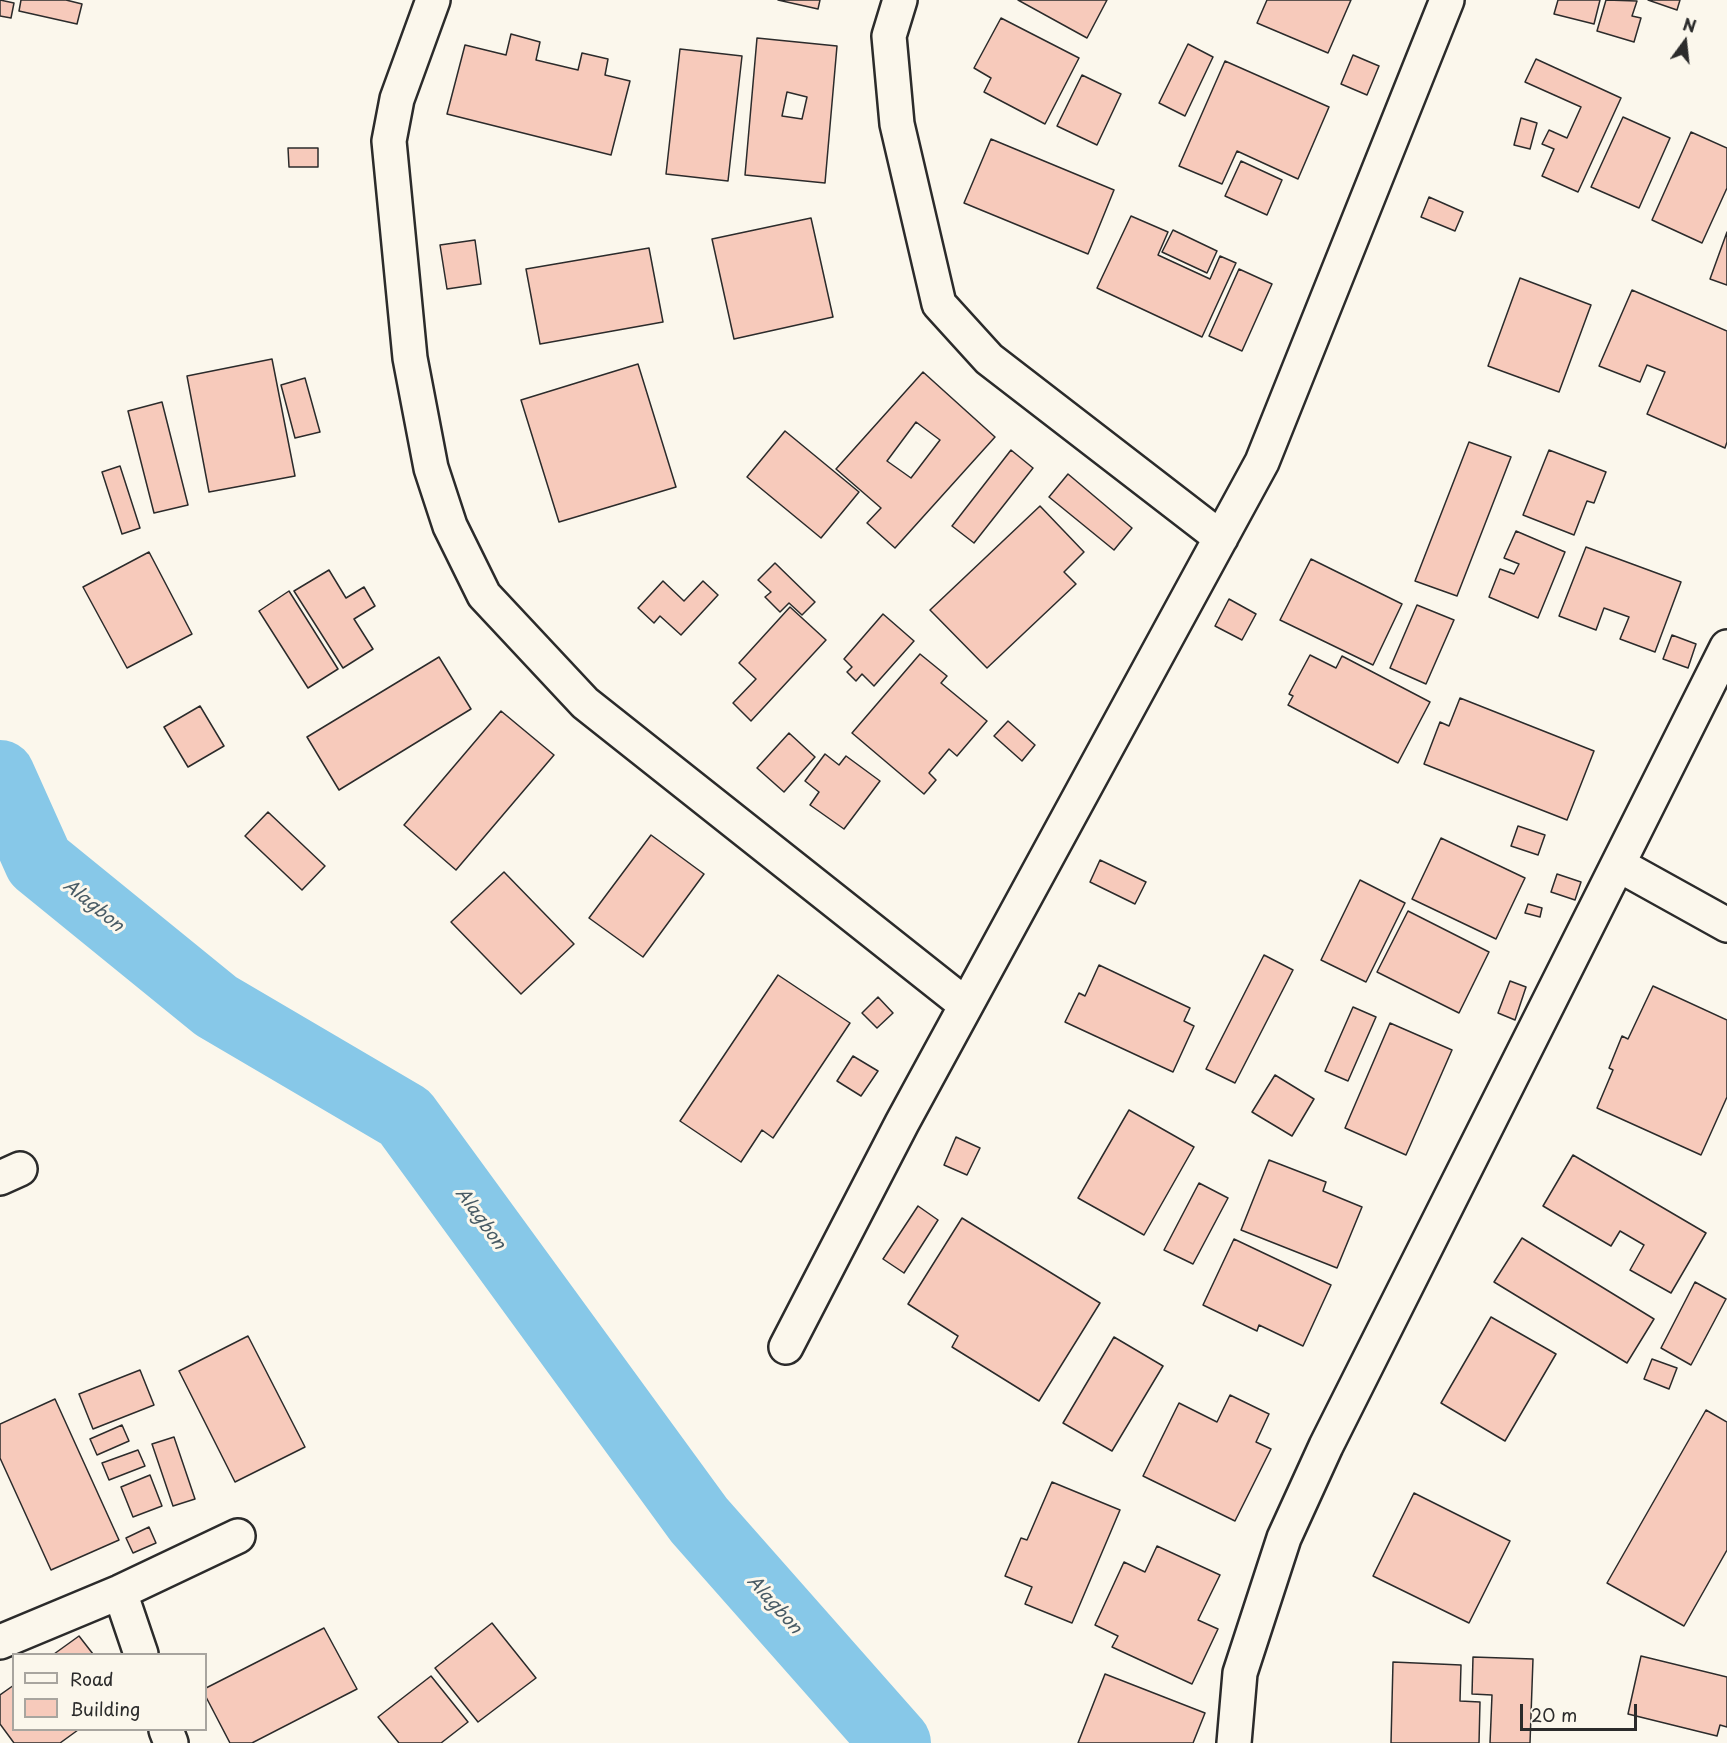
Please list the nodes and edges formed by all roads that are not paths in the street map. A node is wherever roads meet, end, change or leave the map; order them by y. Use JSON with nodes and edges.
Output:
{"nodes":[{"id":1,"x":433,"y":0,"type":"edge"},
{"id":2,"x":900,"y":0,"type":"edge"},
{"id":3,"x":1448,"y":0,"type":"edge"},
{"id":4,"x":1221,"y":538,"type":"junction"},
{"id":5,"x":1727,"y":647,"type":"edge"},
{"id":6,"x":1619,"y":865,"type":"junction"},
{"id":7,"x":1727,"y":925,"type":"edge"},
{"id":8,"x":966,"y":1005,"type":"junction"},
{"id":9,"x":786,"y":1347,"type":"dead end"},
{"id":10,"x":238,"y":1536,"type":"dead end"},
{"id":11,"x":120,"y":1592,"type":"junction"},
{"id":12,"x":0,"y":1642,"type":"edge"},
{"id":13,"x":141,"y":1653,"type":"edge"},
{"id":14,"x":1234,"y":1743,"type":"edge"}],
"edges":[{"from":1,"to":8,"type":"street"},
{"from":2,"to":4,"type":"street"},
{"from":3,"to":4,"type":"street"},
{"from":4,"to":8,"type":"street"},
{"from":5,"to":6,"type":"street"},
{"from":6,"to":7,"type":"street"},
{"from":6,"to":14,"type":"street"},
{"from":8,"to":9,"type":"street"},
{"from":10,"to":11,"type":"street"},
{"from":11,"to":12,"type":"street"},
{"from":11,"to":13,"type":"street"}]}
